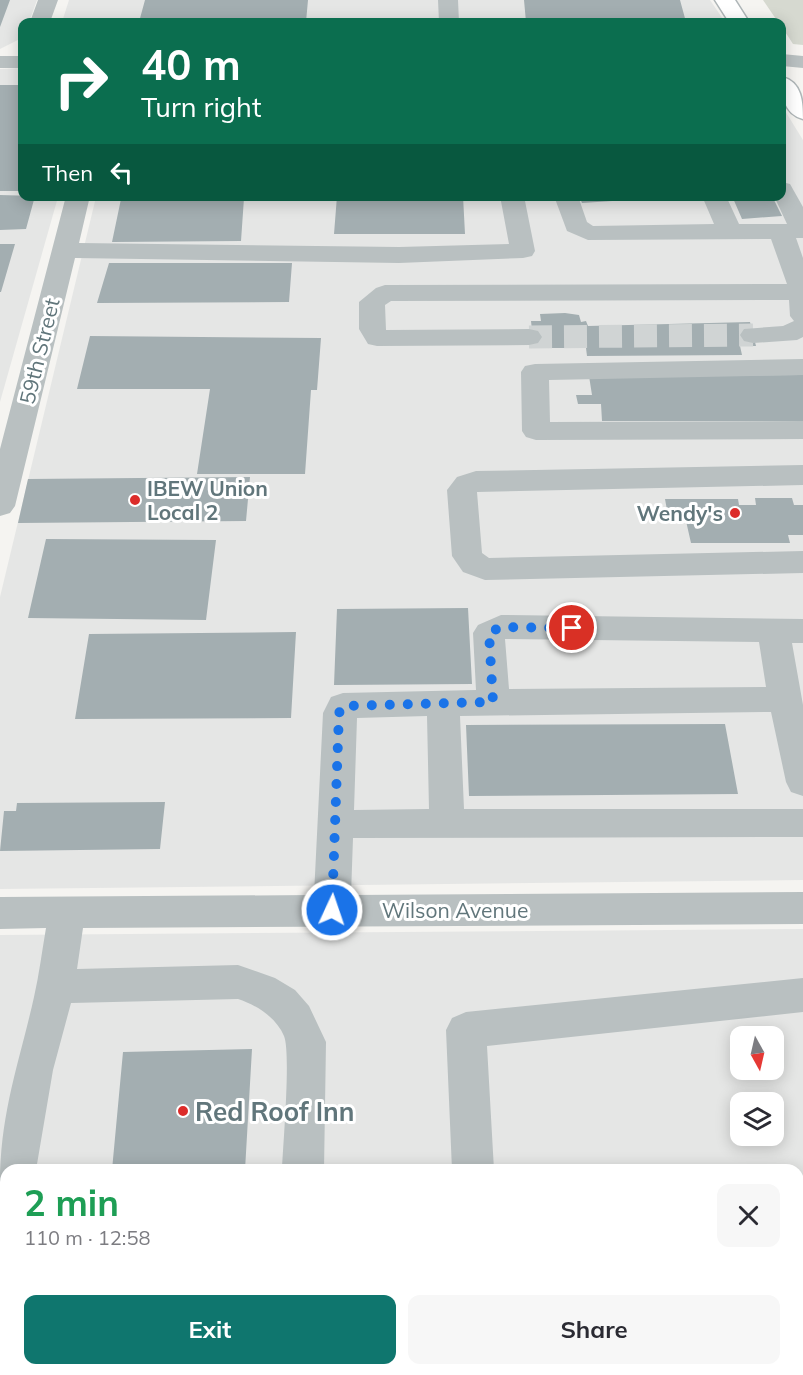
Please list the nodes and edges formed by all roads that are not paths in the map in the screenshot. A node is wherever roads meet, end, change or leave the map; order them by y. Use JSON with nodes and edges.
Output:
{"nodes":[{"id":1,"x":48,"y":0,"type":"edge"},
{"id":2,"x":448,"y":0,"type":"edge"},
{"id":3,"x":725,"y":0,"type":"edge"},
{"id":4,"x":41,"y":18,"type":"edge"},
{"id":5,"x":449,"y":18,"type":"edge"},
{"id":6,"x":736,"y":18,"type":"edge"},
{"id":7,"x":786,"y":60,"type":"edge"},
{"id":8,"x":0,"y":62,"type":"edge"},
{"id":9,"x":18,"y":62,"type":"edge"},
{"id":10,"x":803,"y":62,"type":"edge"},
{"id":11,"x":786,"y":89,"type":"edge"},
{"id":12,"x":803,"y":112,"type":"edge"},
{"id":13,"x":77,"y":201,"type":"edge"},
{"id":14,"x":513,"y":201,"type":"edge"},
{"id":15,"x":568,"y":201,"type":"edge"},
{"id":16,"x":716,"y":201,"type":"edge"},
{"id":17,"x":786,"y":201,"type":"edge"},
{"id":18,"x":796,"y":231,"type":"edge"},
{"id":19,"x":730,"y":232,"type":"junction"},
{"id":20,"x":65,"y":250,"type":"junction"},
{"id":21,"x":803,"y":300,"type":"edge"},
{"id":22,"x":803,"y":327,"type":"edge"},
{"id":23,"x":753,"y":335,"type":"tunnel mouth"},
{"id":24,"x":529,"y":337,"type":"tunnel mouth"},
{"id":25,"x":803,"y":367,"type":"edge"},
{"id":26,"x":803,"y":430,"type":"edge"},
{"id":27,"x":803,"y":475,"type":"edge"},
{"id":28,"x":0,"y":506,"type":"edge"},
{"id":29,"x":803,"y":561,"type":"edge"},
{"id":30,"x":788,"y":631,"type":"edge"},
{"id":31,"x":785,"y":699,"type":"junction"},
{"id":32,"x":442,"y":702,"type":"junction"},
{"id":33,"x":493,"y":702,"type":"junction"},
{"id":34,"x":803,"y":782,"type":"edge"},
{"id":35,"x":803,"y":823,"type":"edge"},
{"id":36,"x":336,"y":824,"type":"junction"},
{"id":37,"x":447,"y":824,"type":"junction"},
{"id":38,"x":803,"y":908,"type":"edge"},
{"id":39,"x":332,"y":910,"type":"junction"},
{"id":40,"x":0,"y":913,"type":"edge"},
{"id":41,"x":67,"y":913,"type":"junction"},
{"id":42,"x":55,"y":986,"type":"junction"},
{"id":43,"x":803,"y":995,"type":"edge"},
{"id":44,"x":16,"y":1164,"type":"edge"},
{"id":45,"x":303,"y":1164,"type":"edge"},
{"id":46,"x":473,"y":1164,"type":"edge"}],
"edges":[{"from":1,"to":4,"type":"street"},
{"from":2,"to":5,"type":"street"},
{"from":3,"to":6,"type":"main road"},
{"from":7,"to":10,"type":"street"},
{"from":8,"to":9,"type":"street"},
{"from":11,"to":12,"type":"main road"},
{"from":13,"to":20,"type":"street","name":"59th Street"},
{"from":14,"to":20,"type":"street"},
{"from":15,"to":19,"type":"street"},
{"from":16,"to":19,"type":"street"},
{"from":17,"to":18,"type":"street"},
{"from":18,"to":19,"type":"street"},
{"from":18,"to":21,"type":"street"},
{"from":20,"to":28,"type":"street","name":"59th Street"},
{"from":21,"to":24,"type":"street"},
{"from":22,"to":23,"type":"street"},
{"from":25,"to":26,"type":"street"},
{"from":27,"to":29,"type":"street"},
{"from":30,"to":31,"type":"street"},
{"from":30,"to":33,"type":"street"},
{"from":31,"to":33,"type":"street"},
{"from":31,"to":34,"type":"street"},
{"from":32,"to":33,"type":"street"},
{"from":32,"to":36,"type":"street"},
{"from":32,"to":37,"type":"street"},
{"from":35,"to":37,"type":"street"},
{"from":36,"to":37,"type":"street"},
{"from":36,"to":39,"type":"street"},
{"from":38,"to":39,"type":"street","name":"Wilson Avenue"},
{"from":39,"to":41,"type":"street","name":"Wilson Avenue"},
{"from":40,"to":41,"type":"street","name":"Wilson Avenue"},
{"from":41,"to":42,"type":"street"},
{"from":42,"to":44,"type":"street"},
{"from":42,"to":45,"type":"street"},
{"from":43,"to":46,"type":"street"}]}
